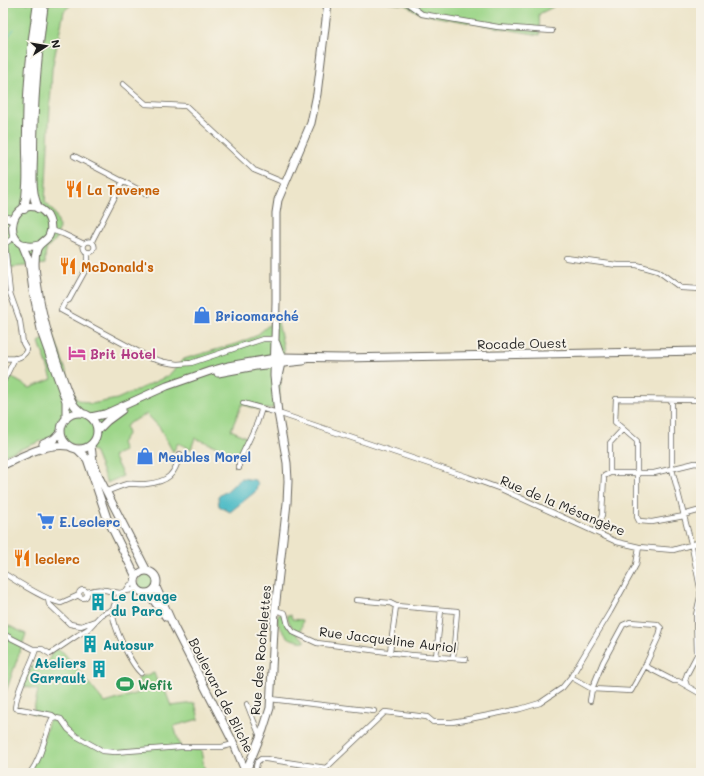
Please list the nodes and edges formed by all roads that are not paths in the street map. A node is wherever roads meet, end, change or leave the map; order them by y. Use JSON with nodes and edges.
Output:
{"nodes":[{"id":1,"x":38,"y":3,"type":"edge"},
{"id":2,"x":44,"y":3,"type":"edge"},
{"id":3,"x":328,"y":3,"type":"edge"},
{"id":4,"x":407,"y":3,"type":"edge"},
{"id":5,"x":552,"y":31,"type":"dead end"},
{"id":6,"x":123,"y":84,"type":"dead end"},
{"id":7,"x":74,"y":156,"type":"dead end"},
{"id":8,"x":123,"y":181,"type":"junction"},
{"id":9,"x":285,"y":183,"type":"junction"},
{"id":10,"x":147,"y":194,"type":"dead end"},
{"id":11,"x":24,"y":208,"type":"junction"},
{"id":12,"x":38,"y":208,"type":"junction"},
{"id":13,"x":3,"y":217,"type":"edge"},
{"id":14,"x":13,"y":220,"type":"junction"},
{"id":15,"x":51,"y":230,"type":"junction"},
{"id":16,"x":14,"y":236,"type":"junction"},
{"id":17,"x":92,"y":241,"type":"junction"},
{"id":18,"x":22,"y":244,"type":"junction"},
{"id":19,"x":84,"y":244,"type":"junction"},
{"id":20,"x":39,"y":245,"type":"junction"},
{"id":21,"x":88,"y":252,"type":"junction"},
{"id":22,"x":566,"y":258,"type":"dead end"},
{"id":23,"x":3,"y":271,"type":"edge"},
{"id":24,"x":8,"y":272,"type":"junction"},
{"id":25,"x":701,"y":290,"type":"edge"},
{"id":26,"x":275,"y":339,"type":"junction"},
{"id":27,"x":701,"y":351,"type":"edge"},
{"id":28,"x":3,"y":358,"type":"edge"},
{"id":29,"x":15,"y":358,"type":"junction"},
{"id":30,"x":277,"y":359,"type":"junction"},
{"id":31,"x":3,"y":382,"type":"edge"},
{"id":32,"x":672,"y":400,"type":"junction"},
{"id":33,"x":701,"y":400,"type":"edge"},
{"id":34,"x":135,"y":401,"type":"junction"},
{"id":35,"x":243,"y":403,"type":"dead end"},
{"id":36,"x":262,"y":408,"type":"junction"},
{"id":37,"x":82,"y":413,"type":"junction"},
{"id":38,"x":278,"y":413,"type":"junction"},
{"id":39,"x":91,"y":417,"type":"junction"},
{"id":40,"x":66,"y":419,"type":"junction"},
{"id":41,"x":623,"y":429,"type":"junction"},
{"id":42,"x":98,"y":430,"type":"junction"},
{"id":43,"x":61,"y":432,"type":"junction"},
{"id":44,"x":68,"y":446,"type":"junction"},
{"id":45,"x":91,"y":446,"type":"junction"},
{"id":46,"x":78,"y":450,"type":"junction"},
{"id":47,"x":180,"y":454,"type":"dead end"},
{"id":48,"x":3,"y":462,"type":"edge"},
{"id":49,"x":701,"y":464,"type":"edge"},
{"id":50,"x":3,"y":465,"type":"edge"},
{"id":51,"x":239,"y":468,"type":"dead end"},
{"id":52,"x":672,"y":469,"type":"junction"},
{"id":53,"x":610,"y":473,"type":"junction"},
{"id":54,"x":638,"y":473,"type":"junction"},
{"id":55,"x":106,"y":492,"type":"junction"},
{"id":56,"x":701,"y":510,"type":"edge"},
{"id":57,"x":684,"y":515,"type":"junction"},
{"id":58,"x":595,"y":532,"type":"junction"},
{"id":59,"x":701,"y":542,"type":"edge"},
{"id":60,"x":692,"y":545,"type":"junction"},
{"id":61,"x":639,"y":547,"type":"junction"},
{"id":62,"x":701,"y":559,"type":"edge"},
{"id":63,"x":695,"y":560,"type":"junction"},
{"id":64,"x":148,"y":571,"type":"junction"},
{"id":65,"x":3,"y":574,"type":"edge"},
{"id":66,"x":136,"y":583,"type":"junction"},
{"id":67,"x":156,"y":587,"type":"junction"},
{"id":68,"x":120,"y":593,"type":"junction"},
{"id":69,"x":148,"y":593,"type":"junction"},
{"id":70,"x":48,"y":598,"type":"junction"},
{"id":71,"x":356,"y":600,"type":"dead end"},
{"id":72,"x":396,"y":606,"type":"junction"},
{"id":73,"x":699,"y":606,"type":"edge"},
{"id":74,"x":113,"y":609,"type":"junction"},
{"id":75,"x":275,"y":610,"type":"junction"},
{"id":76,"x":441,"y":610,"type":"junction"},
{"id":77,"x":95,"y":621,"type":"junction"},
{"id":78,"x":174,"y":627,"type":"junction"},
{"id":79,"x":3,"y":634,"type":"edge"},
{"id":80,"x":699,"y":640,"type":"edge"},
{"id":81,"x":36,"y":648,"type":"junction"},
{"id":82,"x":390,"y":652,"type":"junction"},
{"id":83,"x":699,"y":656,"type":"edge"},
{"id":84,"x":436,"y":657,"type":"junction"},
{"id":85,"x":453,"y":658,"type":"junction"},
{"id":86,"x":466,"y":659,"type":"dead end"},
{"id":87,"x":645,"y":666,"type":"junction"},
{"id":88,"x":140,"y":673,"type":"dead end"},
{"id":89,"x":572,"y":676,"type":"junction"},
{"id":90,"x":687,"y":686,"type":"junction"},
{"id":91,"x":592,"y":689,"type":"junction"},
{"id":92,"x":701,"y":694,"type":"edge"},
{"id":93,"x":270,"y":700,"type":"junction"},
{"id":94,"x":590,"y":701,"type":"dead end"},
{"id":95,"x":247,"y":704,"type":"dead end"},
{"id":96,"x":374,"y":711,"type":"dead end"},
{"id":97,"x":56,"y":718,"type":"junction"},
{"id":98,"x":261,"y":736,"type":"junction"},
{"id":99,"x":234,"y":744,"type":"junction"},
{"id":100,"x":246,"y":772,"type":"edge"},
{"id":101,"x":30,"y":773,"type":"edge"},
{"id":102,"x":254,"y":773,"type":"edge"}],
"edges":[{"from":1,"to":11,"type":"highway"},
{"from":2,"to":12,"type":"highway"},
{"from":3,"to":9,"type":"main road","name":"Rue des Rochelettes"},
{"from":4,"to":5,"type":"street"},
{"from":6,"to":9,"type":"street"},
{"from":7,"to":8,"type":"street"},
{"from":8,"to":10,"type":"street"},
{"from":8,"to":17,"type":"street"},
{"from":9,"to":26,"type":"main road","name":"Rue des Rochelettes"},
{"from":11,"to":12,"type":"main road"},
{"from":11,"to":14,"type":"main road"},
{"from":12,"to":15,"type":"main road"},
{"from":13,"to":14,"type":"main road"},
{"from":14,"to":16,"type":"main road"},
{"from":15,"to":19,"type":"street"},
{"from":15,"to":20,"type":"main road"},
{"from":16,"to":18,"type":"main road"},
{"from":16,"to":24,"type":"street"},
{"from":17,"to":19,"type":"street"},
{"from":17,"to":21,"type":"street"},
{"from":18,"to":20,"type":"main road"},
{"from":18,"to":40,"type":"main road"},
{"from":19,"to":21,"type":"street"},
{"from":20,"to":37,"type":"main road"},
{"from":21,"to":26,"type":"street"},
{"from":22,"to":25,"type":"street"},
{"from":23,"to":24,"type":"street"},
{"from":24,"to":29,"type":"street"},
{"from":26,"to":30,"type":"main road","name":"Rue des Rochelettes"},
{"from":27,"to":30,"type":"main road","name":"Rocade Ouest"},
{"from":28,"to":29,"type":"street"},
{"from":29,"to":31,"type":"street"},
{"from":30,"to":34,"type":"main road","name":"Rocade Ouest"},
{"from":30,"to":38,"type":"main road","name":"Rue des Rochelettes"},
{"from":32,"to":33,"type":"street"},
{"from":32,"to":41,"type":"street"},
{"from":32,"to":52,"type":"street"},
{"from":34,"to":39,"type":"main road","name":"Rocade Ouest"},
{"from":34,"to":42,"type":"main road","name":"Rocade Ouest"},
{"from":35,"to":36,"type":"street","name":"Rue de la Mésangère"},
{"from":36,"to":38,"type":"street","name":"Rue de la Mésangère"},
{"from":36,"to":51,"type":"street"},
{"from":37,"to":39,"type":"main road"},
{"from":37,"to":40,"type":"main road"},
{"from":38,"to":58,"type":"street","name":"Rue de la Mésangère"},
{"from":38,"to":75,"type":"main road","name":"Rue des Rochelettes"},
{"from":39,"to":42,"type":"main road"},
{"from":40,"to":43,"type":"main road"},
{"from":41,"to":53,"type":"street"},
{"from":41,"to":54,"type":"street"},
{"from":42,"to":45,"type":"main road"},
{"from":43,"to":44,"type":"main road"},
{"from":43,"to":48,"type":"main road"},
{"from":44,"to":46,"type":"main road"},
{"from":44,"to":50,"type":"main road"},
{"from":45,"to":46,"type":"main road"},
{"from":45,"to":55,"type":"main road"},
{"from":46,"to":66,"type":"main road"},
{"from":47,"to":55,"type":"street"},
{"from":49,"to":52,"type":"street"},
{"from":52,"to":54,"type":"street"},
{"from":52,"to":57,"type":"street"},
{"from":53,"to":54,"type":"street"},
{"from":53,"to":58,"type":"street"},
{"from":54,"to":57,"type":"street"},
{"from":55,"to":64,"type":"main road"},
{"from":56,"to":57,"type":"street"},
{"from":57,"to":60,"type":"street"},
{"from":58,"to":61,"type":"street","name":"Rue de la Mésangère"},
{"from":59,"to":60,"type":"street","name":"Rue de la Mésangère"},
{"from":60,"to":61,"type":"street","name":"Rue de la Mésangère"},
{"from":60,"to":63,"type":"street"},
{"from":61,"to":89,"type":"street"},
{"from":62,"to":63,"type":"street"},
{"from":63,"to":73,"type":"street"},
{"from":64,"to":66,"type":"main road"},
{"from":64,"to":67,"type":"main road"},
{"from":65,"to":70,"type":"street"},
{"from":66,"to":68,"type":"street"},
{"from":66,"to":69,"type":"main road"},
{"from":67,"to":69,"type":"main road"},
{"from":67,"to":78,"type":"main road","name":"Boulevard de Bliche"},
{"from":68,"to":70,"type":"street"},
{"from":68,"to":74,"type":"street"},
{"from":69,"to":78,"type":"main road","name":"Boulevard de Bliche"},
{"from":70,"to":77,"type":"street"},
{"from":71,"to":72,"type":"street"},
{"from":72,"to":76,"type":"street"},
{"from":72,"to":82,"type":"street"},
{"from":73,"to":80,"type":"street"},
{"from":74,"to":77,"type":"street"},
{"from":74,"to":88,"type":"street"},
{"from":75,"to":82,"type":"street","name":"Rue Jacqueline Auriol"},
{"from":75,"to":93,"type":"main road","name":"Rue des Rochelettes"},
{"from":76,"to":84,"type":"street"},
{"from":76,"to":85,"type":"street"},
{"from":77,"to":81,"type":"street"},
{"from":78,"to":99,"type":"main road","name":"Boulevard de Bliche"},
{"from":79,"to":81,"type":"street"},
{"from":80,"to":83,"type":"street"},
{"from":81,"to":97,"type":"street"},
{"from":82,"to":84,"type":"street","name":"Rue Jacqueline Auriol"},
{"from":83,"to":90,"type":"street"},
{"from":84,"to":85,"type":"street","name":"Rue Jacqueline Auriol"},
{"from":85,"to":86,"type":"street","name":"Rue Jacqueline Auriol"},
{"from":87,"to":90,"type":"street"},
{"from":87,"to":91,"type":"street"},
{"from":87,"to":91,"type":"street"},
{"from":89,"to":91,"type":"street"},
{"from":89,"to":102,"type":"street"},
{"from":90,"to":92,"type":"street"},
{"from":91,"to":94,"type":"street"},
{"from":93,"to":96,"type":"street"},
{"from":93,"to":98,"type":"main road","name":"Rue des Rochelettes"},
{"from":95,"to":98,"type":"street"},
{"from":97,"to":99,"type":"street"},
{"from":97,"to":101,"type":"street"},
{"from":98,"to":100,"type":"main road","name":"Rue des Rochelettes"},
{"from":99,"to":100,"type":"main road","name":"Boulevard de Bliche"}]}
